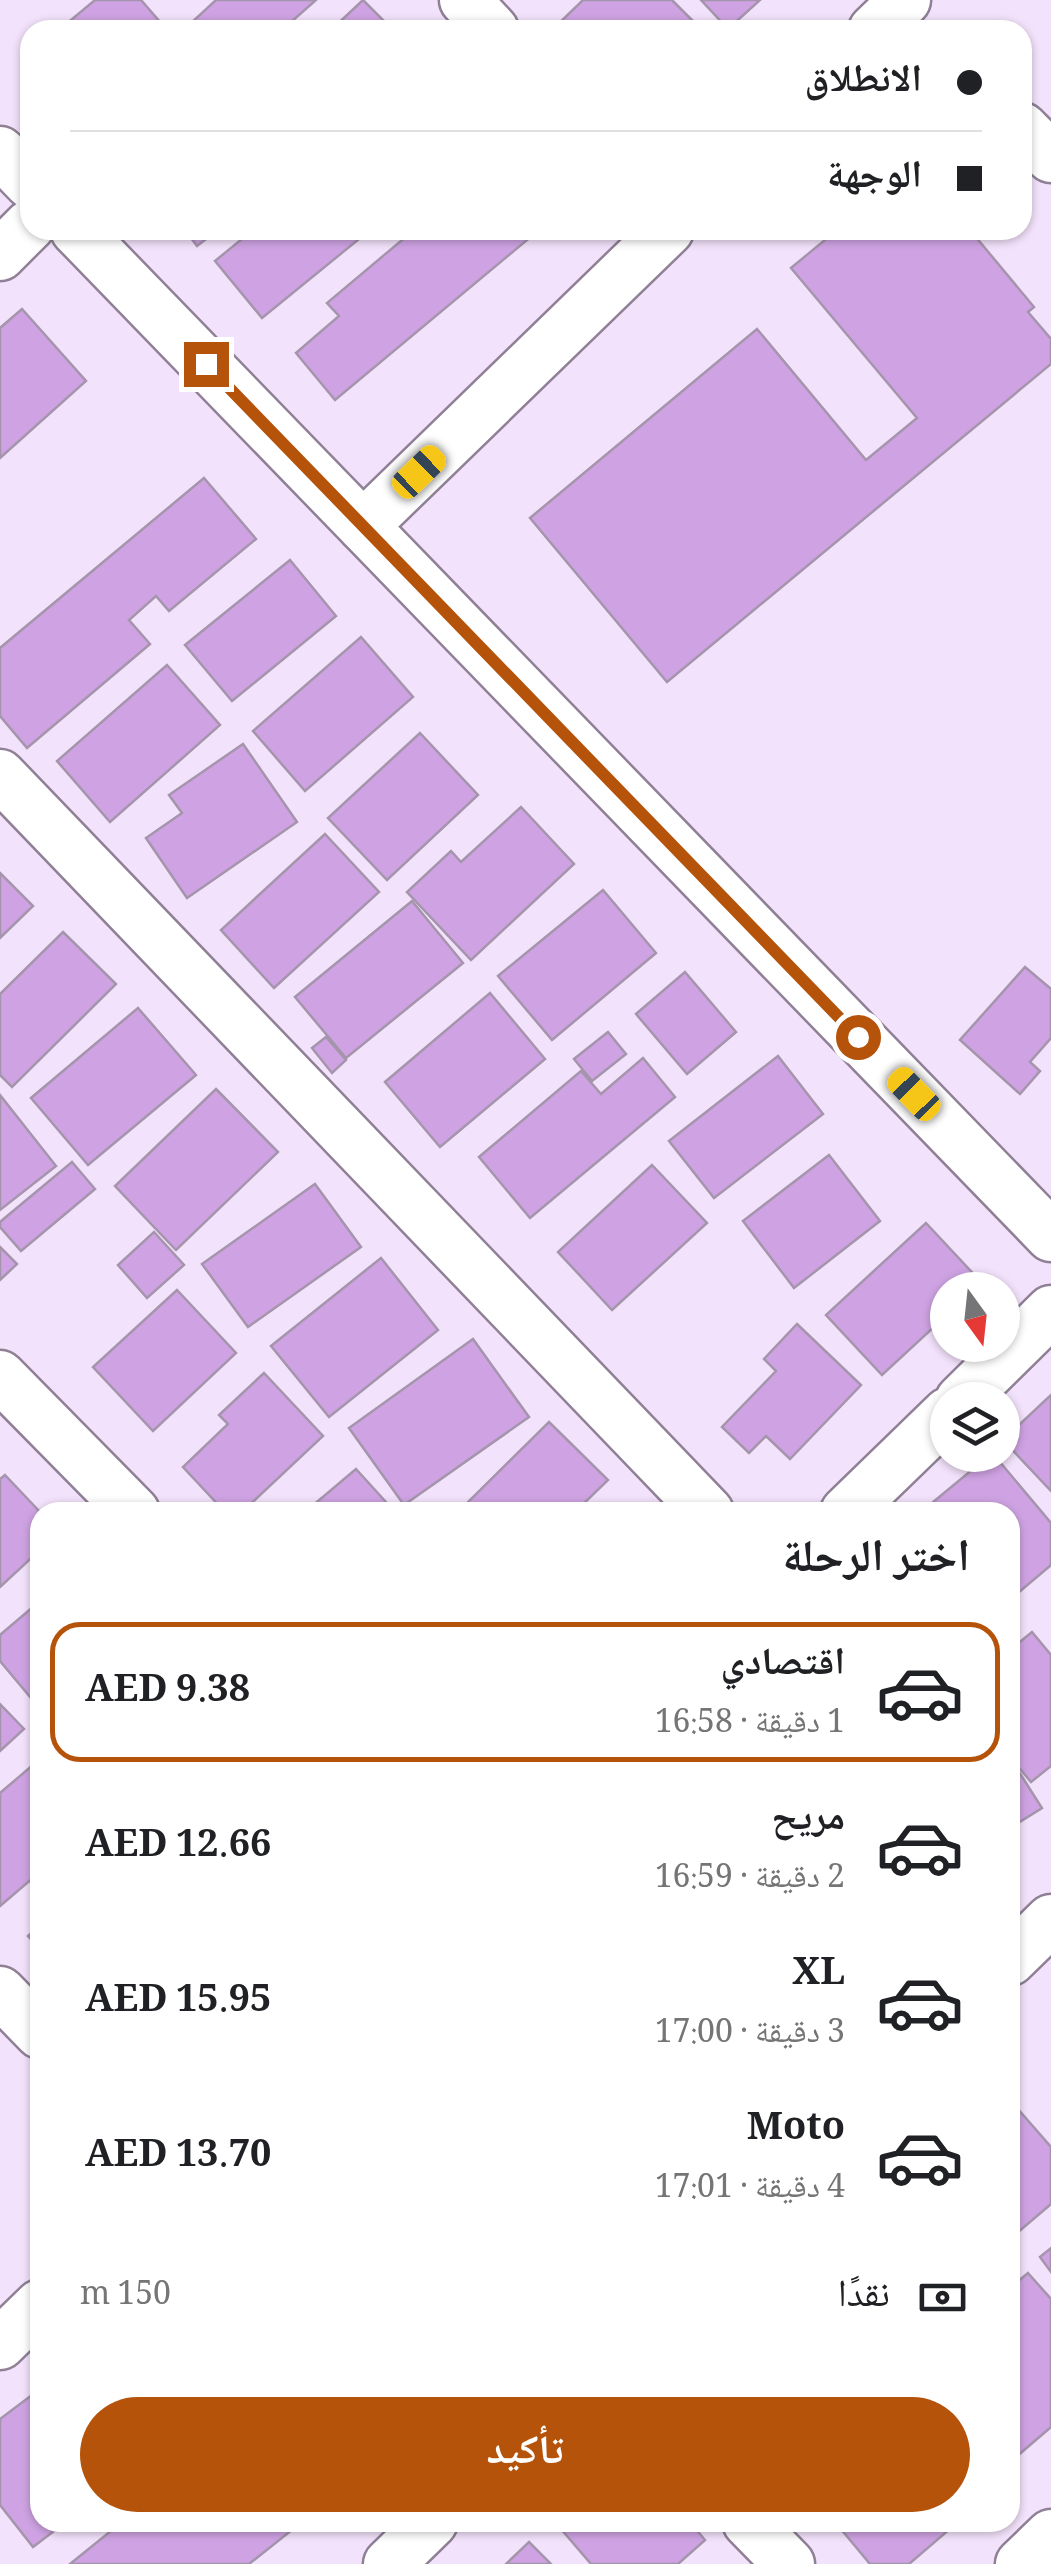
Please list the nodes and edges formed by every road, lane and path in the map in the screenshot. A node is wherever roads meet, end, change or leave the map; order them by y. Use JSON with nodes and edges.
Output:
{"nodes":[{"id":1,"x":465,"y":0,"type":"edge"},
{"id":2,"x":484,"y":20,"type":"edge"},
{"id":3,"x":1032,"y":138,"type":"edge"},
{"id":4,"x":0,"y":152,"type":"edge"},
{"id":5,"x":1051,"y":158,"type":"edge"},
{"id":6,"x":20,"y":173,"type":"edge"},
{"id":7,"x":20,"y":235,"type":"edge"},
{"id":8,"x":86,"y":240,"type":"edge"},
{"id":9,"x":658,"y":240,"type":"edge"},
{"id":10,"x":0,"y":255,"type":"edge"},
{"id":11,"x":363,"y":526,"type":"junction"},
{"id":12,"x":0,"y":774,"type":"edge"},
{"id":13,"x":1051,"y":1236,"type":"edge"},
{"id":14,"x":1051,"y":1311,"type":"edge"},
{"id":15,"x":0,"y":1376,"type":"edge"},
{"id":16,"x":979,"y":1382,"type":"edge"},
{"id":17,"x":930,"y":1430,"type":"edge"},
{"id":18,"x":124,"y":1502,"type":"edge"},
{"id":19,"x":698,"y":1502,"type":"edge"},
{"id":20,"x":856,"y":1502,"type":"edge"},
{"id":21,"x":1051,"y":1920,"type":"edge"},
{"id":22,"x":1020,"y":1950,"type":"edge"},
{"id":23,"x":0,"y":1992,"type":"edge"},
{"id":24,"x":30,"y":2023,"type":"edge"},
{"id":25,"x":30,"y":2314,"type":"edge"},
{"id":26,"x":0,"y":2344,"type":"edge"},
{"id":27,"x":422,"y":2532,"type":"edge"},
{"id":28,"x":758,"y":2532,"type":"edge"},
{"id":29,"x":1051,"y":2535,"type":"edge"},
{"id":30,"x":389,"y":2564,"type":"edge"},
{"id":31,"x":789,"y":2564,"type":"edge"},
{"id":32,"x":1021,"y":2564,"type":"edge"}],
"edges":[{"from":1,"to":2,"type":"street"},
{"from":3,"to":5,"type":"street"},
{"from":4,"to":6,"type":"street"},
{"from":7,"to":10,"type":"street"},
{"from":8,"to":11,"type":"street"},
{"from":9,"to":11,"type":"street"},
{"from":11,"to":13,"type":"street"},
{"from":12,"to":19,"type":"street"},
{"from":14,"to":16,"type":"street"},
{"from":15,"to":18,"type":"street"},
{"from":17,"to":20,"type":"street"},
{"from":21,"to":22,"type":"street"},
{"from":23,"to":24,"type":"street"},
{"from":25,"to":26,"type":"street"},
{"from":27,"to":30,"type":"street"},
{"from":28,"to":31,"type":"street"},
{"from":29,"to":32,"type":"street"}]}
